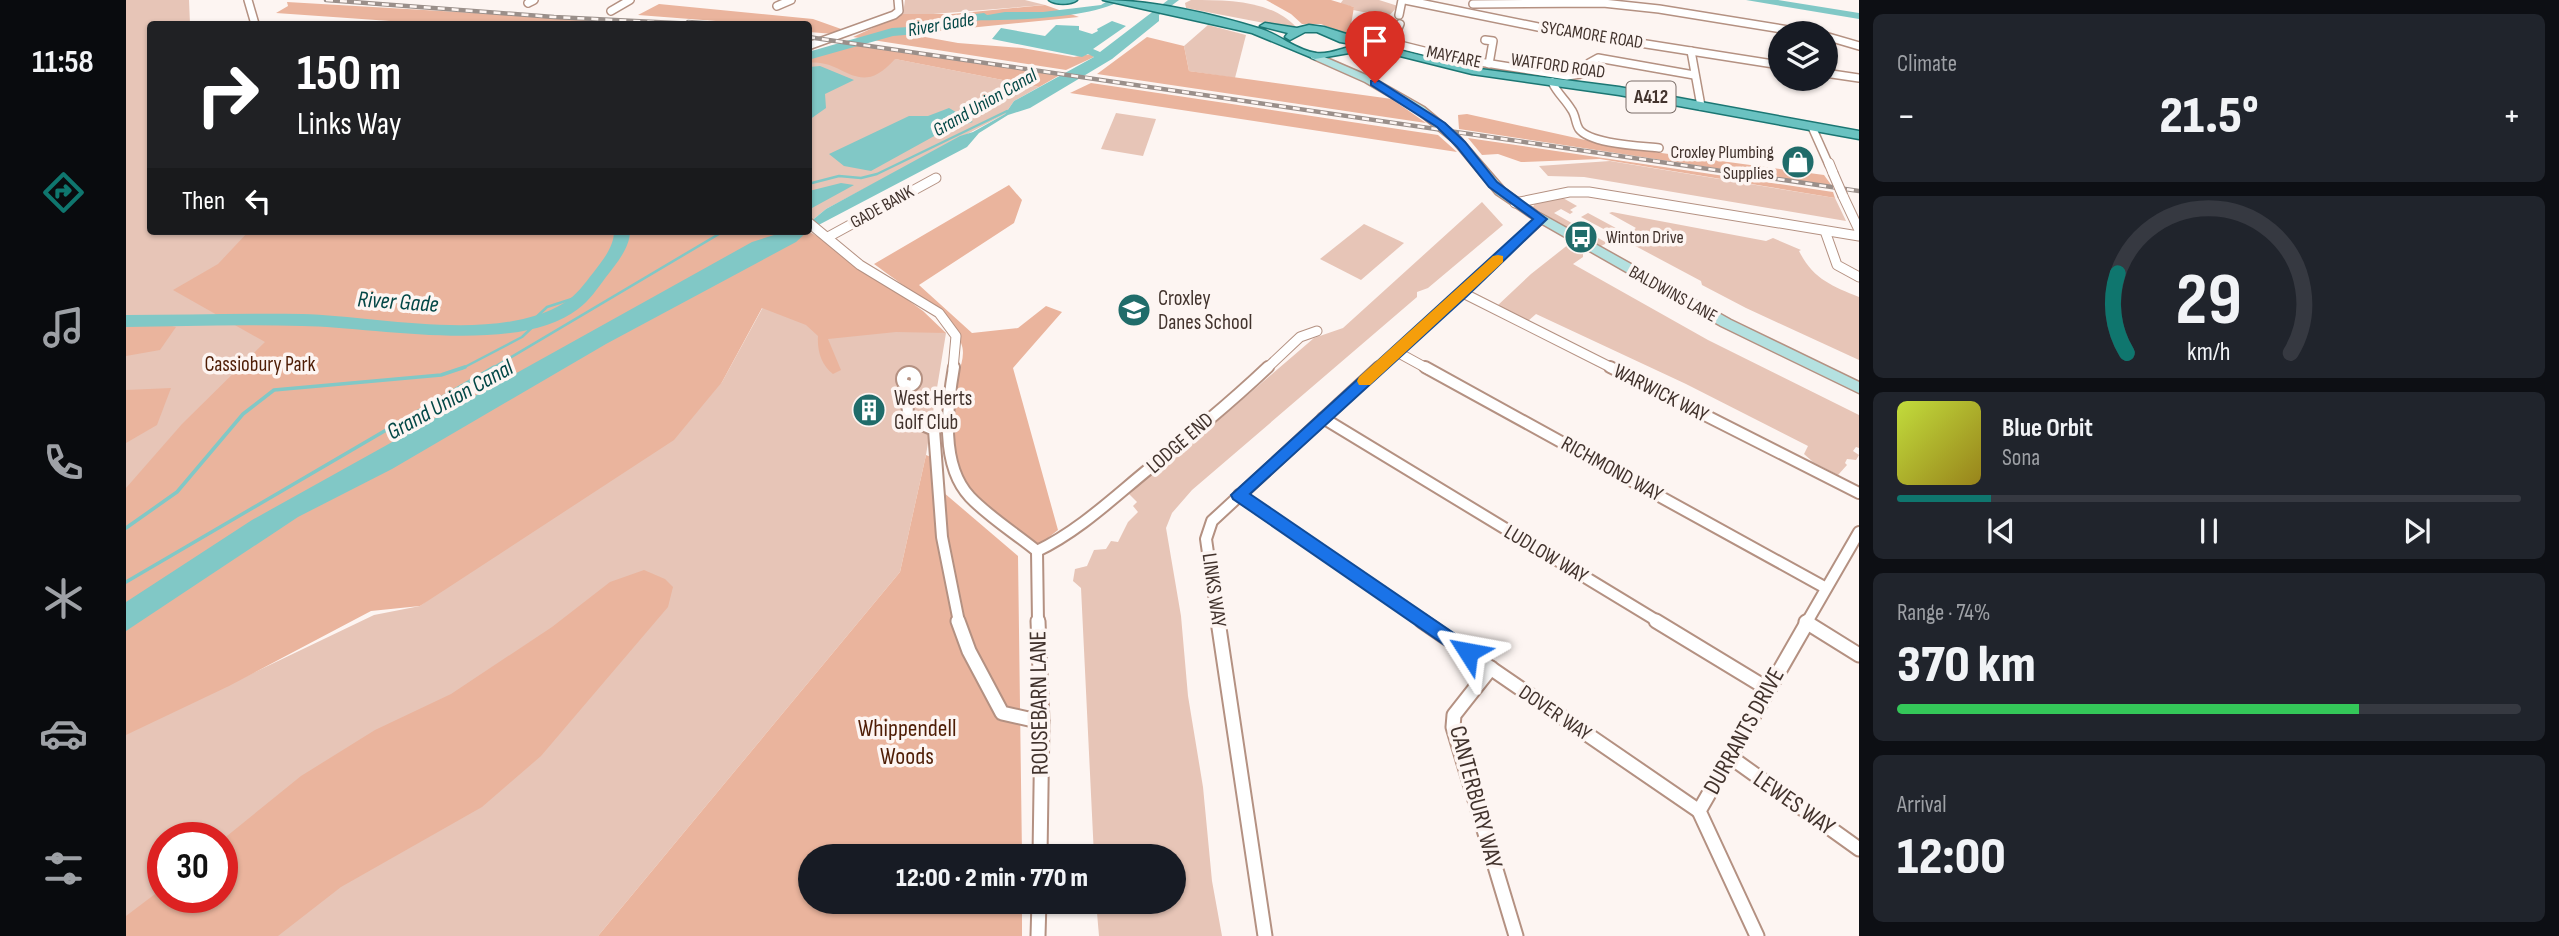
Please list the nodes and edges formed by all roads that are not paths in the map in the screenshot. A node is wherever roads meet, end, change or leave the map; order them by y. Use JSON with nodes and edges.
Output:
{"nodes":[{"id":1,"x":248,"y":0,"type":"edge"},
{"id":2,"x":627,"y":0,"type":"edge"},
{"id":3,"x":898,"y":0,"type":"edge"},
{"id":4,"x":1054,"y":0,"type":"edge"},
{"id":5,"x":1072,"y":0,"type":"edge"},
{"id":6,"x":1108,"y":0,"type":"edge"},
{"id":7,"x":1404,"y":0,"type":"edge"},
{"id":8,"x":1138,"y":3,"type":"edge"},
{"id":9,"x":1473,"y":4,"type":"dead end"},
{"id":10,"x":1521,"y":5,"type":"junction"},
{"id":11,"x":611,"y":11,"type":"dead end"},
{"id":12,"x":1207,"y":18,"type":"junction"},
{"id":13,"x":254,"y":21,"type":"edge"},
{"id":14,"x":1538,"y":27,"type":"junction"},
{"id":15,"x":1768,"y":27,"type":"edge"},
{"id":16,"x":1296,"y":31,"type":"junction"},
{"id":17,"x":1335,"y":34,"type":"junction"},
{"id":18,"x":1838,"y":39,"type":"edge"},
{"id":19,"x":1485,"y":40,"type":"dead end"},
{"id":20,"x":1288,"y":43,"type":"junction"},
{"id":21,"x":1858,"y":44,"type":"edge"},
{"id":22,"x":812,"y":45,"type":"edge"},
{"id":23,"x":1378,"y":48,"type":"junction"},
{"id":24,"x":1691,"y":51,"type":"junction"},
{"id":25,"x":1342,"y":52,"type":"junction"},
{"id":26,"x":1315,"y":56,"type":"junction"},
{"id":27,"x":1768,"y":63,"type":"edge"},
{"id":28,"x":1489,"y":64,"type":"junction"},
{"id":29,"x":1347,"y":68,"type":"junction"},
{"id":30,"x":1694,"y":75,"type":"junction"},
{"id":31,"x":1838,"y":75,"type":"edge"},
{"id":32,"x":1859,"y":78,"type":"edge"},
{"id":33,"x":1552,"y":82,"type":"junction"},
{"id":34,"x":1701,"y":106,"type":"junction"},
{"id":35,"x":1812,"y":127,"type":"junction"},
{"id":36,"x":1859,"y":135,"type":"edge"},
{"id":37,"x":1659,"y":148,"type":"dead end"},
{"id":38,"x":936,"y":178,"type":"dead end"},
{"id":39,"x":1515,"y":203,"type":"junction"},
{"id":40,"x":1541,"y":219,"type":"junction"},
{"id":41,"x":812,"y":225,"type":"edge"},
{"id":42,"x":1825,"y":231,"type":"junction"},
{"id":43,"x":1859,"y":233,"type":"edge"},
{"id":44,"x":824,"y":234,"type":"junction"},
{"id":45,"x":1859,"y":277,"type":"edge"},
{"id":46,"x":1463,"y":293,"type":"junction"},
{"id":47,"x":1317,"y":331,"type":"dead end"},
{"id":48,"x":1397,"y":352,"type":"junction"},
{"id":49,"x":907,"y":385,"type":"dead end"},
{"id":50,"x":1859,"y":388,"type":"edge"},
{"id":51,"x":1323,"y":418,"type":"junction"},
{"id":52,"x":1859,"y":493,"type":"edge"},
{"id":53,"x":1239,"y":495,"type":"junction"},
{"id":54,"x":1859,"y":531,"type":"edge"},
{"id":55,"x":1037,"y":551,"type":"junction"},
{"id":56,"x":1826,"y":588,"type":"junction"},
{"id":57,"x":1806,"y":622,"type":"junction"},
{"id":58,"x":1859,"y":655,"type":"edge"},
{"id":59,"x":1491,"y":668,"type":"junction"},
{"id":60,"x":1768,"y":689,"type":"junction"},
{"id":61,"x":1042,"y":722,"type":"junction"},
{"id":62,"x":1728,"y":756,"type":"junction"},
{"id":63,"x":1699,"y":811,"type":"junction"},
{"id":64,"x":1040,"y":844,"type":"edge"},
{"id":65,"x":1859,"y":849,"type":"edge"},
{"id":66,"x":1039,"y":914,"type":"edge"},
{"id":67,"x":1038,"y":936,"type":"edge"},
{"id":68,"x":1265,"y":936,"type":"edge"},
{"id":69,"x":1516,"y":936,"type":"edge"},
{"id":70,"x":1757,"y":936,"type":"edge"}],
"edges":[{"from":1,"to":13,"type":"street"},
{"from":2,"to":11,"type":"street"},
{"from":3,"to":22,"type":"street"},
{"from":4,"to":5,"type":"main road"},
{"from":6,"to":8,"type":"main road","number":"A412"},
{"from":7,"to":14,"type":"street","name":"SYCAMORE ROAD"},
{"from":7,"to":28,"type":"street","name":"MAYFARE"},
{"from":8,"to":12,"type":"main road","number":"A412"},
{"from":9,"to":10,"type":"street"},
{"from":10,"to":14,"type":"street"},
{"from":10,"to":15,"type":"street"},
{"from":12,"to":16,"type":"main road","number":"A412"},
{"from":12,"to":20,"type":"main road","number":"A412"},
{"from":14,"to":24,"type":"street","name":"SYCAMORE ROAD"},
{"from":16,"to":17,"type":"main road","number":"A412"},
{"from":16,"to":20,"type":"main road"},
{"from":17,"to":23,"type":"main road","name":"WATFORD ROAD","number":"A412"},
{"from":17,"to":25,"type":"main road"},
{"from":18,"to":21,"type":"street"},
{"from":19,"to":28,"type":"street"},
{"from":20,"to":26,"type":"main road","number":"A412"},
{"from":23,"to":25,"type":"main road","name":"WATFORD ROAD","number":"A412"},
{"from":23,"to":33,"type":"main road","name":"WATFORD ROAD","number":"A412"},
{"from":24,"to":27,"type":"street","name":"SYCAMORE ROAD"},
{"from":24,"to":30,"type":"street"},
{"from":25,"to":26,"type":"main road","number":"A412"},
{"from":25,"to":29,"type":"street"},
{"from":26,"to":29,"type":"street","name":"BALDWINS LANE"},
{"from":28,"to":30,"type":"street","name":"MAYFARE"},
{"from":29,"to":39,"type":"street","name":"BALDWINS LANE"},
{"from":30,"to":34,"type":"street"},
{"from":31,"to":32,"type":"street"},
{"from":33,"to":34,"type":"main road","name":"WATFORD ROAD","number":"A412"},
{"from":33,"to":37,"type":"street"},
{"from":34,"to":35,"type":"main road","name":"WATFORD ROAD","number":"A412"},
{"from":35,"to":36,"type":"main road","name":"WATFORD ROAD","number":"A412"},
{"from":35,"to":43,"type":"street","bridge":true},
{"from":38,"to":44,"type":"street","name":"GADE BANK"},
{"from":39,"to":40,"type":"street","name":"BALDWINS LANE"},
{"from":39,"to":42,"type":"street"},
{"from":40,"to":46,"type":"street","name":"LINKS WAY"},
{"from":40,"to":50,"type":"street","name":"BALDWINS LANE"},
{"from":41,"to":44,"type":"street"},
{"from":42,"to":43,"type":"street"},
{"from":42,"to":45,"type":"street"},
{"from":44,"to":55,"type":"street"},
{"from":46,"to":48,"type":"street","name":"LINKS WAY"},
{"from":46,"to":52,"type":"street","name":"WARWICK WAY"},
{"from":47,"to":55,"type":"street","name":"LODGE END"},
{"from":48,"to":51,"type":"street","name":"LINKS WAY"},
{"from":48,"to":56,"type":"street","name":"RICHMOND WAY"},
{"from":49,"to":61,"type":"street"},
{"from":51,"to":53,"type":"street","name":"LINKS WAY"},
{"from":51,"to":60,"type":"street","name":"LUDLOW WAY"},
{"from":53,"to":59,"type":"street","name":"DOVER WAY"},
{"from":53,"to":68,"type":"street","name":"LINKS WAY"},
{"from":54,"to":56,"type":"street","name":"DURRANTS DRIVE"},
{"from":55,"to":61,"type":"street","name":"ROUSEBARN LANE"},
{"from":56,"to":57,"type":"street","name":"DURRANTS DRIVE"},
{"from":57,"to":58,"type":"street"},
{"from":57,"to":60,"type":"street","name":"DURRANTS DRIVE"},
{"from":59,"to":63,"type":"street","name":"DOVER WAY"},
{"from":59,"to":69,"type":"street","name":"CANTERBURY WAY"},
{"from":60,"to":62,"type":"street","name":"DURRANTS DRIVE"},
{"from":61,"to":64,"type":"street","name":"ROUSEBARN LANE"},
{"from":62,"to":63,"type":"street","name":"DURRANTS DRIVE"},
{"from":62,"to":65,"type":"street","name":"LEWES WAY"},
{"from":63,"to":70,"type":"street","name":"DURRANTS DRIVE"},
{"from":66,"to":67,"type":"street"}]}
